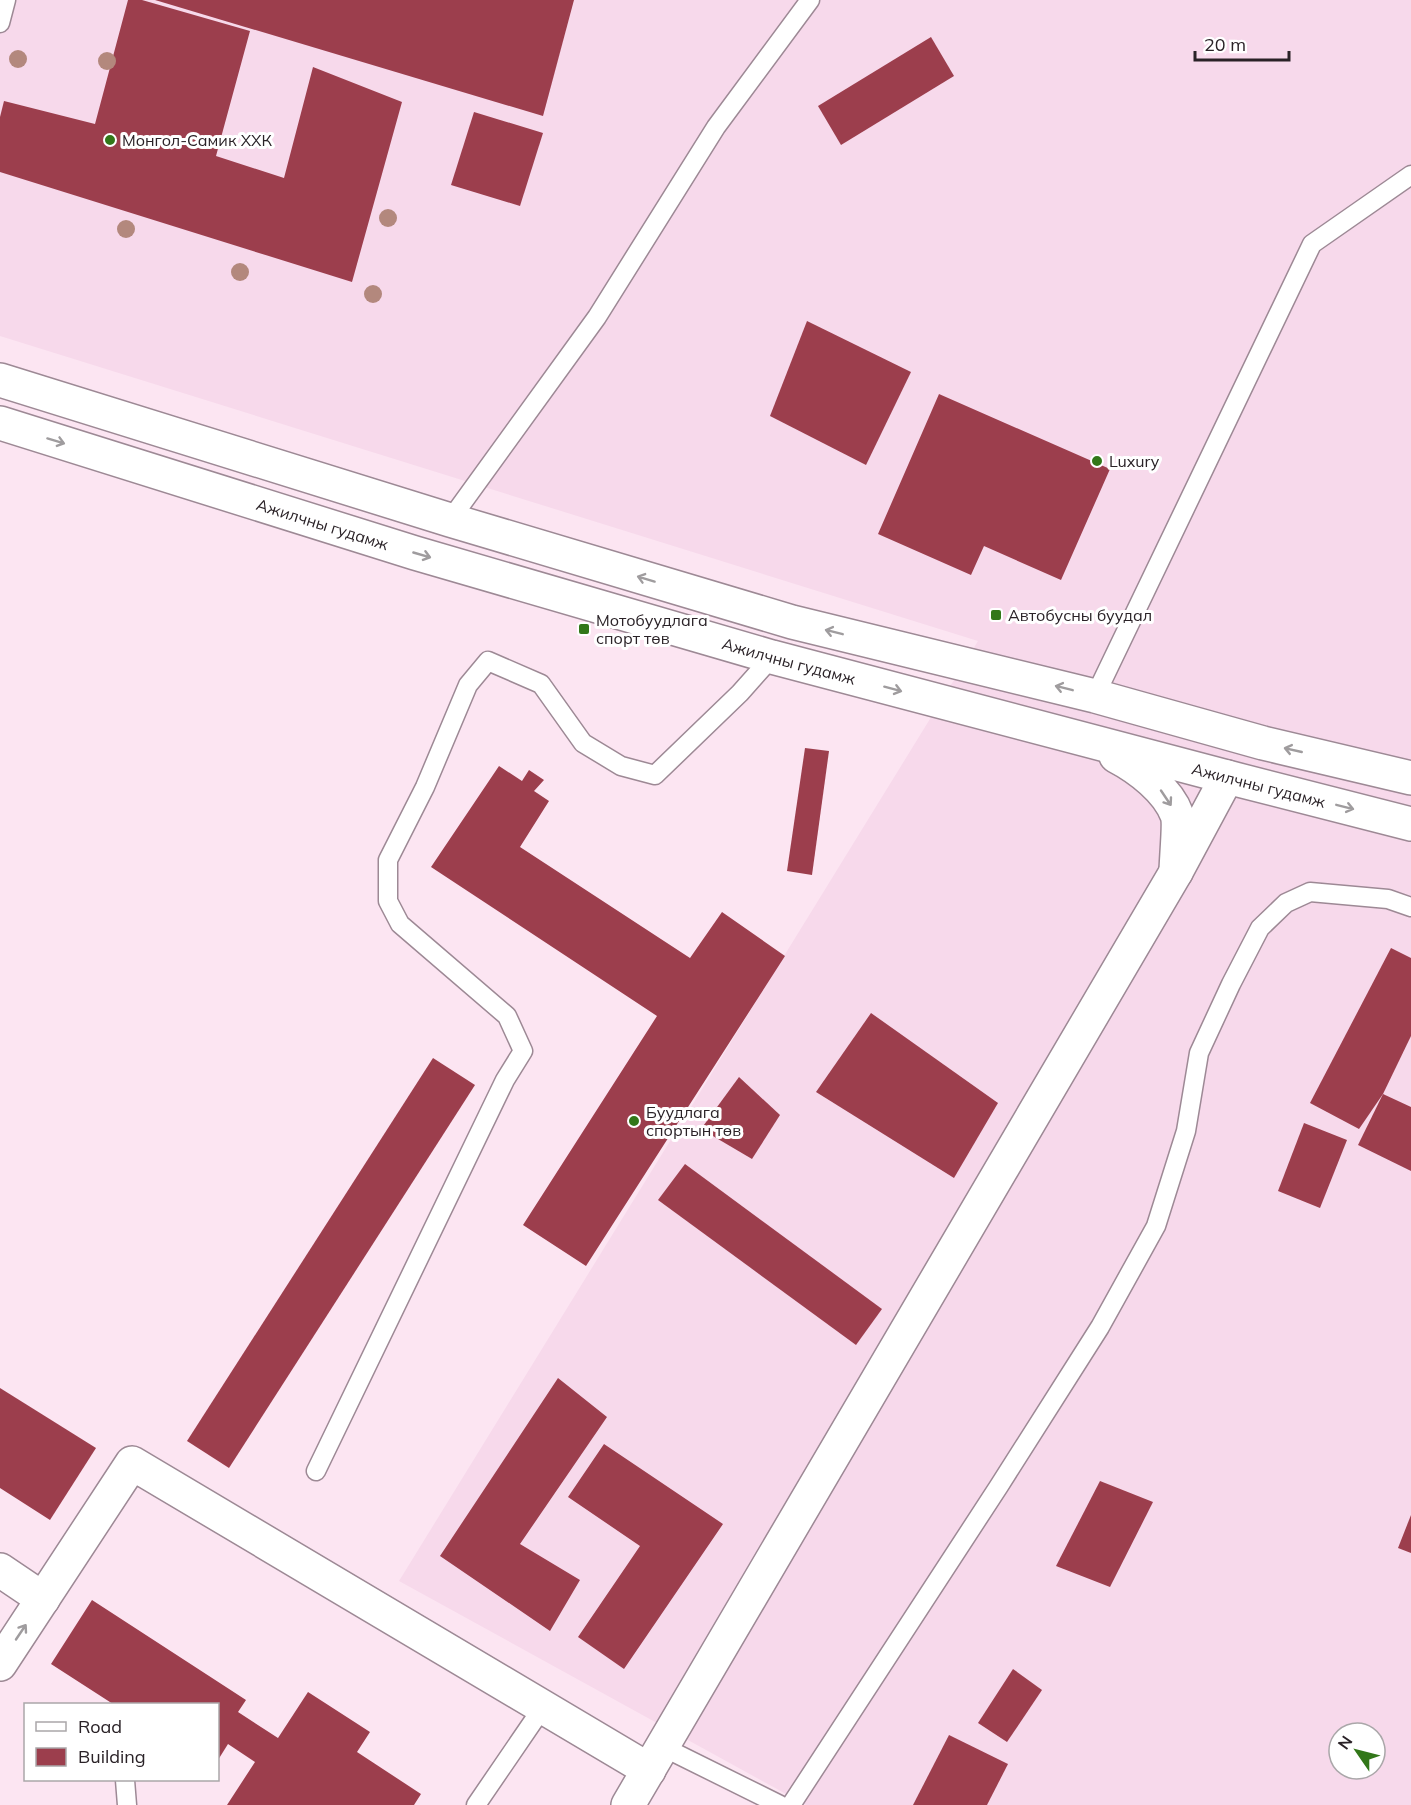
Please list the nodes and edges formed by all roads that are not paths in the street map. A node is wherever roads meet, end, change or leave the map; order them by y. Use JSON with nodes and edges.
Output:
{"nodes":[{"id":1,"x":6,"y":0,"type":"edge"},
{"id":2,"x":810,"y":0,"type":"edge"},
{"id":3,"x":0,"y":23,"type":"edge"},
{"id":4,"x":1411,"y":175,"type":"edge"},
{"id":5,"x":0,"y":380,"type":"edge"},
{"id":6,"x":0,"y":423,"type":"edge"},
{"id":7,"x":450,"y":520,"type":"junction"},
{"id":8,"x":772,"y":657,"type":"junction"},
{"id":9,"x":1095,"y":696,"type":"junction"},
{"id":10,"x":1086,"y":740,"type":"junction"},
{"id":11,"x":1227,"y":777,"type":"junction"},
{"id":12,"x":1411,"y":778,"type":"edge"},
{"id":13,"x":1411,"y":824,"type":"edge"},
{"id":14,"x":1176,"y":872,"type":"junction"},
{"id":15,"x":1411,"y":907,"type":"edge"},
{"id":16,"x":316,"y":1472,"type":"dead end"},
{"id":17,"x":0,"y":1570,"type":"edge"},
{"id":18,"x":43,"y":1599,"type":"junction"},
{"id":19,"x":0,"y":1664,"type":"edge"},
{"id":20,"x":543,"y":1707,"type":"junction"},
{"id":21,"x":656,"y":1758,"type":"junction"},
{"id":22,"x":125,"y":1781,"type":"edge"},
{"id":23,"x":127,"y":1805,"type":"edge"},
{"id":24,"x":476,"y":1805,"type":"edge"},
{"id":25,"x":628,"y":1805,"type":"edge"},
{"id":26,"x":780,"y":1805,"type":"edge"},
{"id":27,"x":791,"y":1805,"type":"edge"}],
"edges":[{"from":1,"to":3,"type":"lane"},
{"from":2,"to":7,"type":"lane"},
{"from":4,"to":9,"type":"lane"},
{"from":5,"to":7,"type":"main road"},
{"from":6,"to":8,"type":"main road","name":"Ажилчны гудамж","one_way":true},
{"from":9,"to":7,"type":"main road","one_way":true},
{"from":8,"to":10,"type":"main road","name":"Ажилчны гудамж","one_way":true},
{"from":8,"to":16,"type":"lane"},
{"from":12,"to":9,"type":"main road","one_way":true},
{"from":10,"to":11,"type":"main road","name":"Ажилчны гудамж"},
{"from":10,"to":14,"type":"main road","one_way":true},
{"from":11,"to":13,"type":"main road","name":"Ажилчны гудамж","one_way":true},
{"from":11,"to":14,"type":"main road"},
{"from":14,"to":21,"type":"main road"},
{"from":15,"to":27,"type":"lane"},
{"from":17,"to":18,"type":"main road"},
{"from":19,"to":18,"type":"main road","one_way":true},
{"from":18,"to":20,"type":"main road"},
{"from":20,"to":21,"type":"main road"},
{"from":20,"to":24,"type":"lane"},
{"from":21,"to":25,"type":"main road"},
{"from":21,"to":26,"type":"lane"},
{"from":22,"to":23,"type":"lane"}]}
